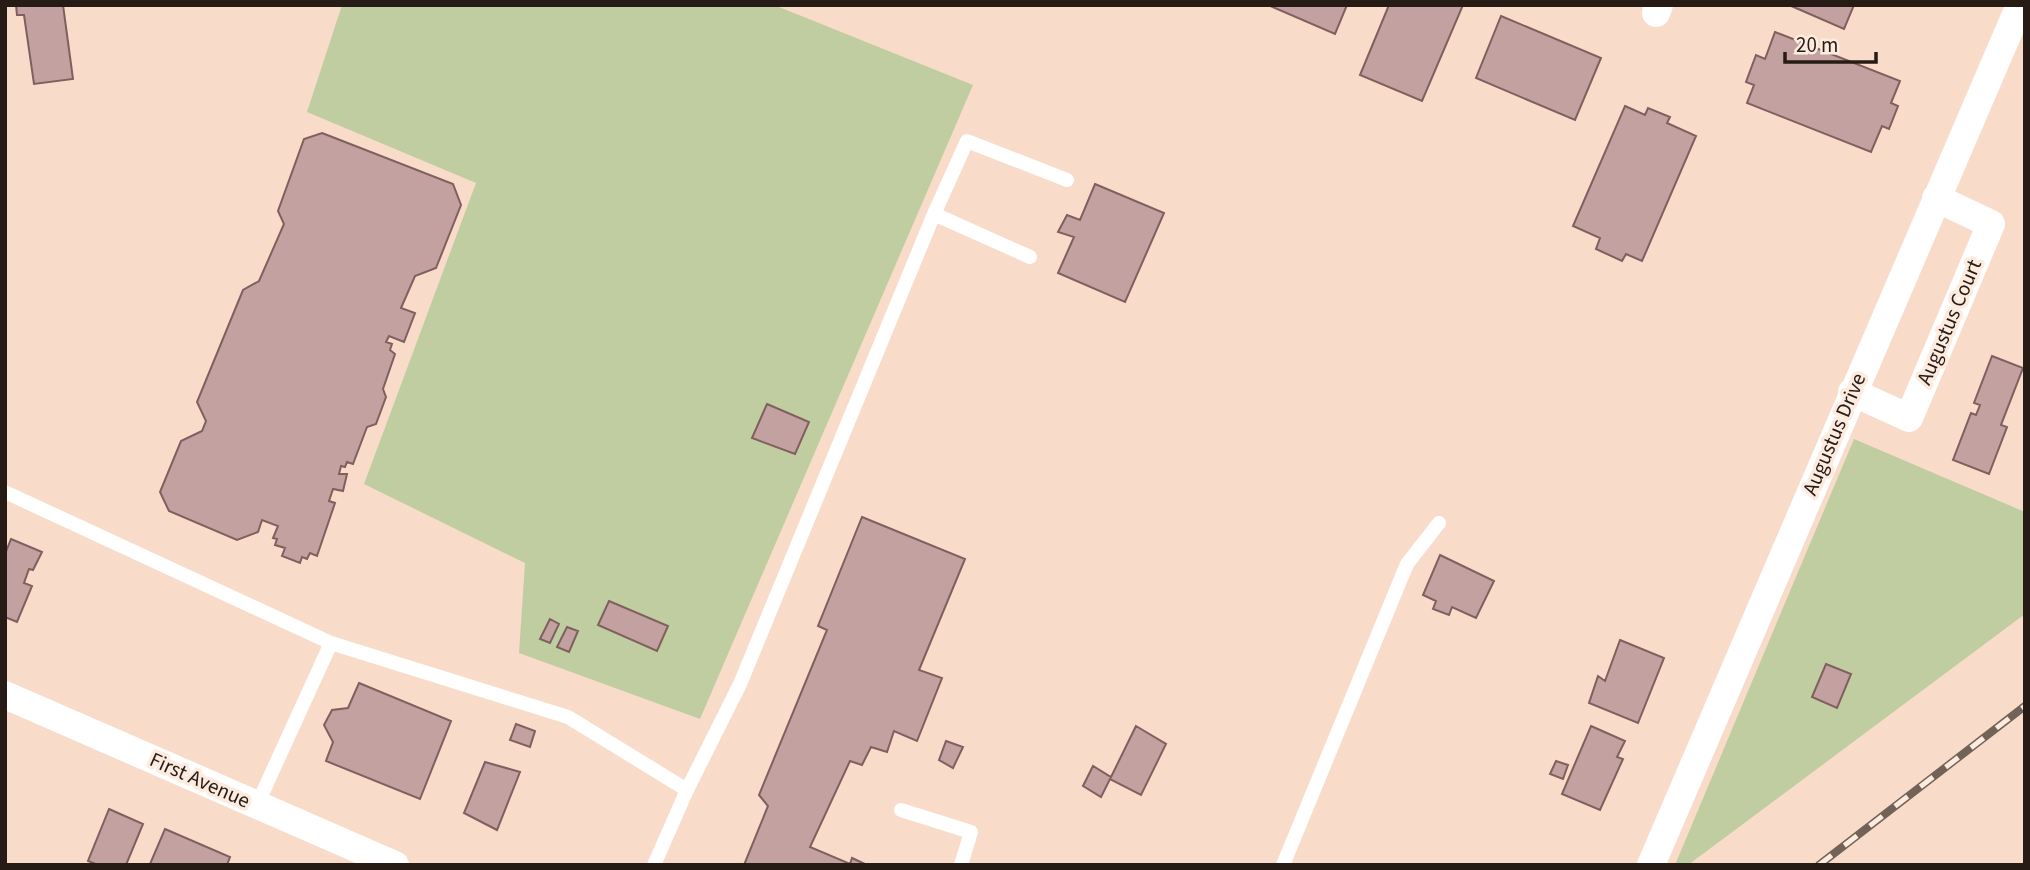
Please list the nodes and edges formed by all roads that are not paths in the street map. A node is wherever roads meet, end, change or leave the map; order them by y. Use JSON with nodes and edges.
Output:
{"nodes":[{"id":1,"x":2020,"y":5,"type":"edge"},
{"id":2,"x":1067,"y":180,"type":"dead end"},
{"id":3,"x":1936,"y":198,"type":"junction"},
{"id":4,"x":934,"y":214,"type":"junction"},
{"id":5,"x":1030,"y":257,"type":"dead end"},
{"id":6,"x":1852,"y":392,"type":"junction"},
{"id":7,"x":5,"y":492,"type":"edge"},
{"id":8,"x":1439,"y":523,"type":"dead end"},
{"id":9,"x":331,"y":643,"type":"junction"},
{"id":10,"x":5,"y":695,"type":"edge"},
{"id":11,"x":687,"y":790,"type":"junction"},
{"id":12,"x":257,"y":805,"type":"junction"},
{"id":13,"x":901,"y":810,"type":"dead end"},
{"id":14,"x":396,"y":865,"type":"edge"},
{"id":15,"x":653,"y":865,"type":"edge"},
{"id":16,"x":961,"y":865,"type":"edge"},
{"id":17,"x":1283,"y":865,"type":"edge"},
{"id":18,"x":1651,"y":865,"type":"edge"}],
"edges":[{"from":1,"to":3,"type":"street","name":"Augustus Drive"},
{"from":2,"to":4,"type":"lane"},
{"from":3,"to":6,"type":"street","name":"Augustus Drive"},
{"from":3,"to":6,"type":"street","name":"Augustus Court"},
{"from":4,"to":5,"type":"lane"},
{"from":4,"to":11,"type":"lane"},
{"from":6,"to":18,"type":"street","name":"Augustus Drive"},
{"from":7,"to":9,"type":"lane"},
{"from":8,"to":17,"type":"lane"},
{"from":9,"to":11,"type":"lane"},
{"from":9,"to":12,"type":"lane"},
{"from":10,"to":12,"type":"street","name":"First Avenue"},
{"from":11,"to":15,"type":"lane"},
{"from":12,"to":14,"type":"street","name":"First Avenue"},
{"from":13,"to":16,"type":"lane"}]}
